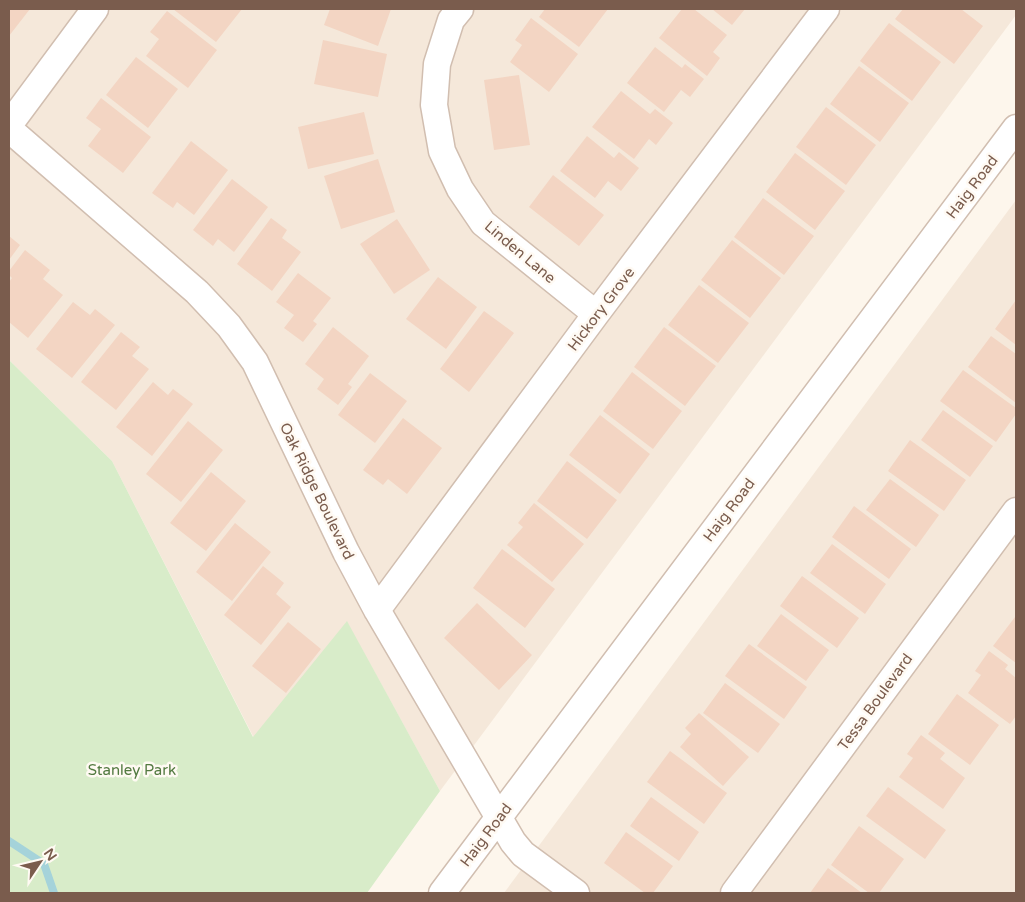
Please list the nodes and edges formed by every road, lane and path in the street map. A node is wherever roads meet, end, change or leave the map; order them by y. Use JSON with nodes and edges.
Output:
{"nodes":[{"id":1,"x":95,"y":9,"type":"edge"},
{"id":2,"x":460,"y":9,"type":"edge"},
{"id":3,"x":826,"y":9,"type":"edge"},
{"id":4,"x":9,"y":125,"type":"edge"},
{"id":5,"x":1016,"y":128,"type":"edge"},
{"id":6,"x":9,"y":129,"type":"edge"},
{"id":7,"x":596,"y":314,"type":"junction"},
{"id":8,"x":1016,"y":511,"type":"edge"},
{"id":9,"x":377,"y":610,"type":"junction"},
{"id":10,"x":499,"y":818,"type":"junction"},
{"id":11,"x":442,"y":893,"type":"edge"},
{"id":12,"x":576,"y":893,"type":"edge"},
{"id":13,"x":734,"y":893,"type":"edge"}],
"edges":[{"from":1,"to":4,"type":"street"},
{"from":2,"to":7,"type":"street","name":"Linden Lane"},
{"from":3,"to":7,"type":"street","name":"Hickory Grove"},
{"from":5,"to":10,"type":"street","name":"Haig Road"},
{"from":6,"to":9,"type":"street","name":"Oak Ridge Boulevard"},
{"from":7,"to":9,"type":"street","name":"Hickory Grove"},
{"from":8,"to":13,"type":"street","name":"Tessa Boulevard"},
{"from":9,"to":10,"type":"street","name":"Oak Ridge Boulevard"},
{"from":10,"to":11,"type":"street","name":"Haig Road"},
{"from":10,"to":12,"type":"street","name":"Oak Ridge Boulevard"}]}
